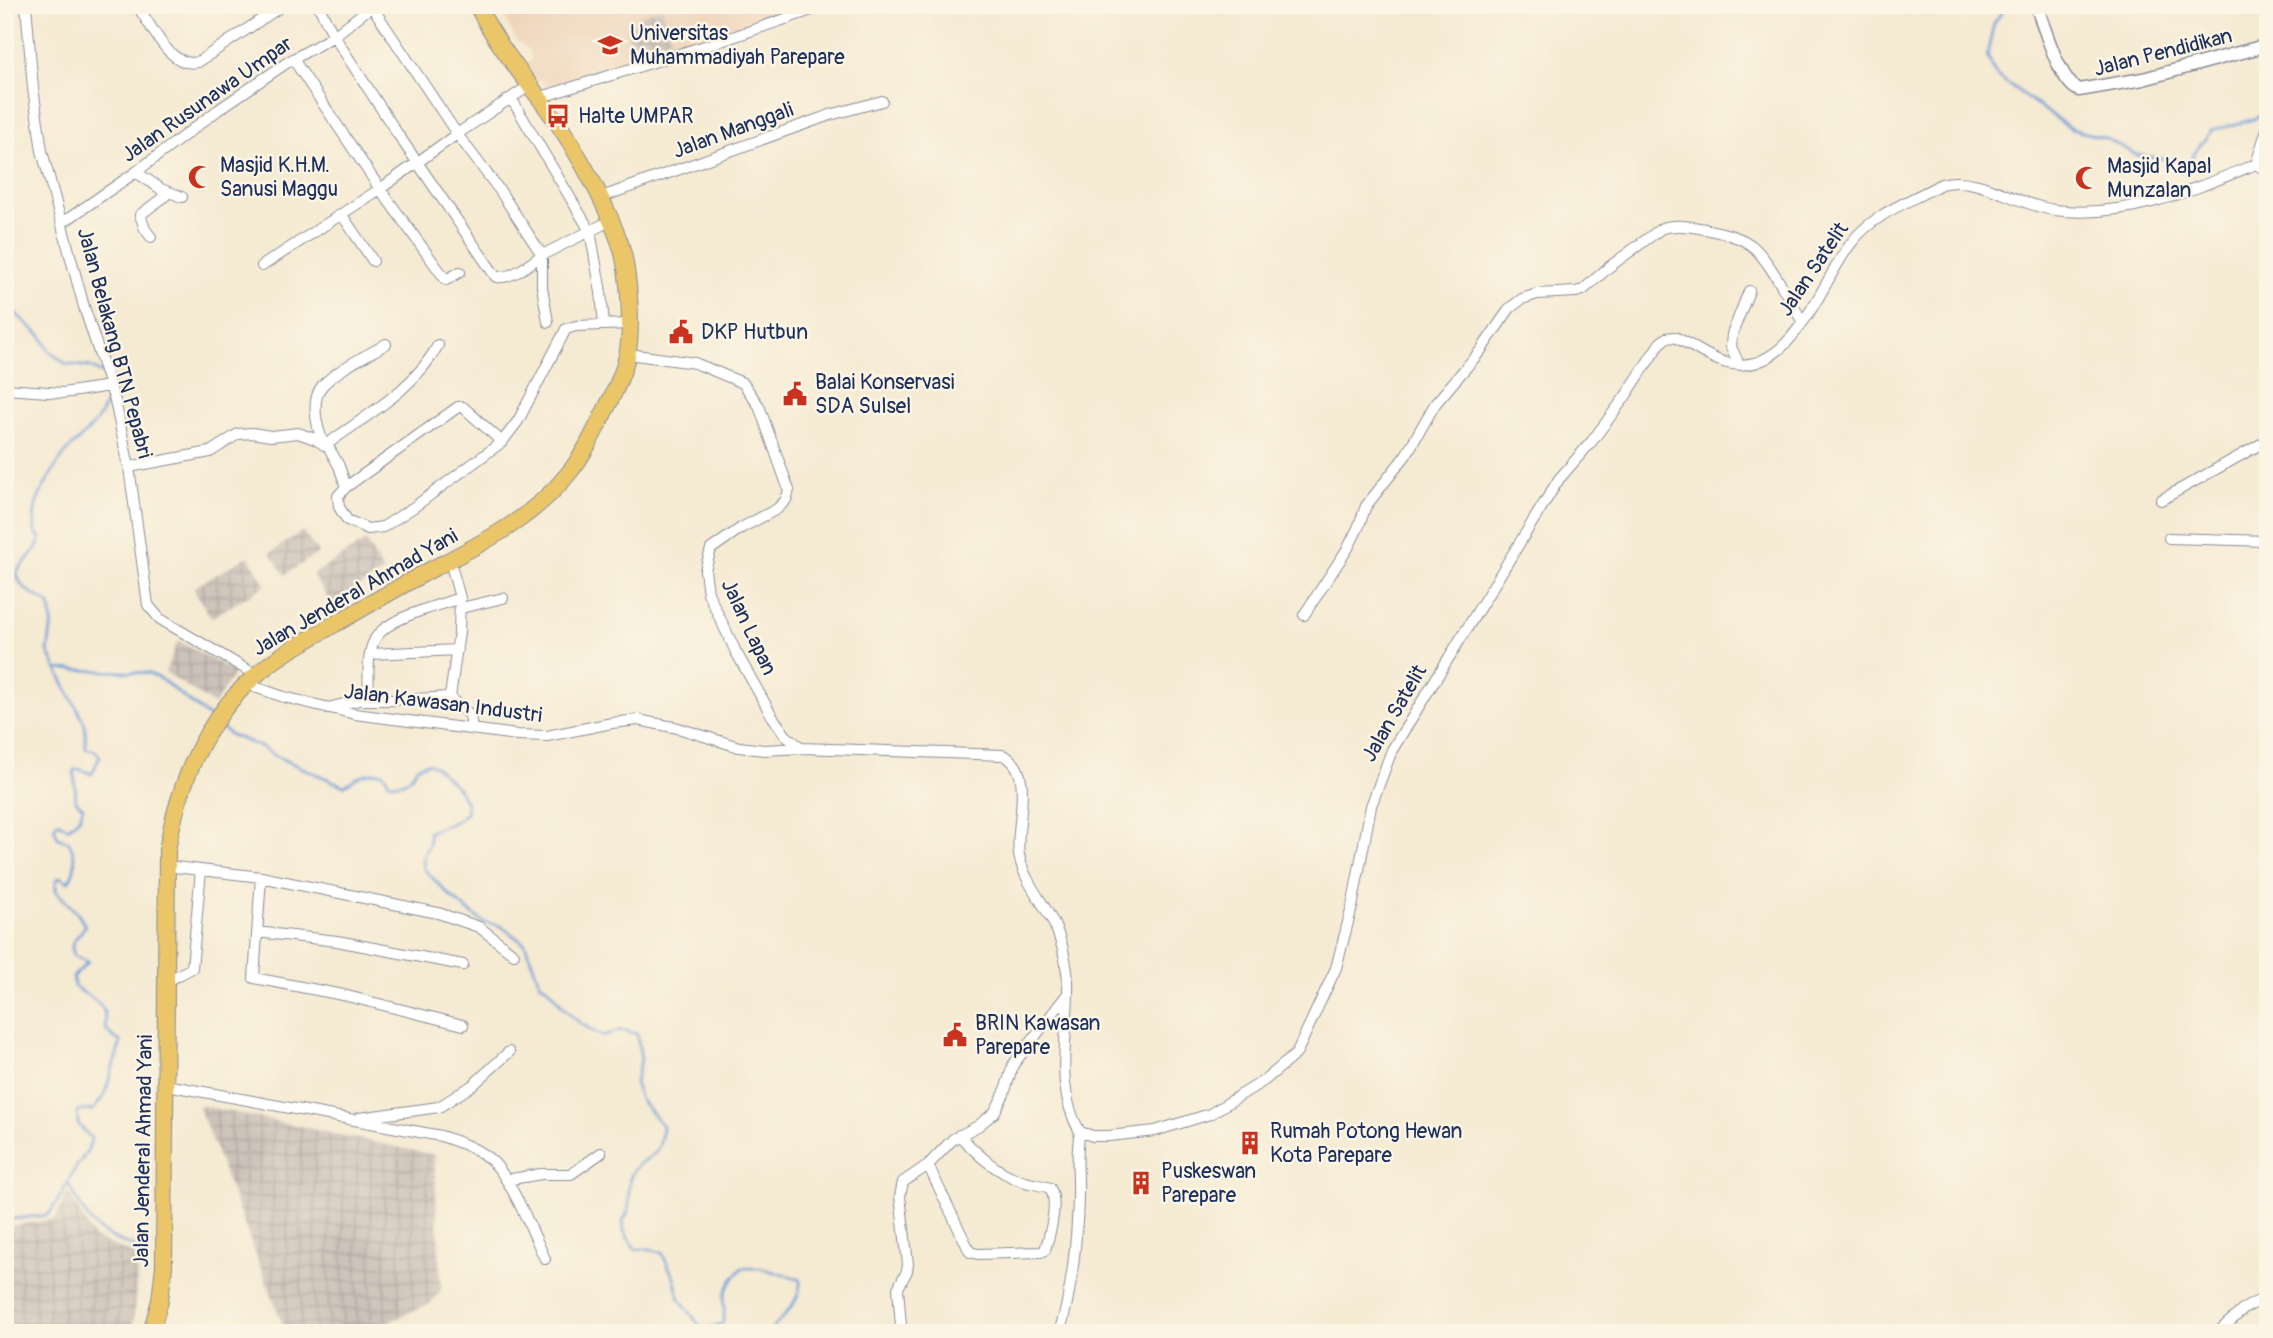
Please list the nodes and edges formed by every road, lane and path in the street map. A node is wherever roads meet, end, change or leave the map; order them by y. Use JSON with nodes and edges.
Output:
{"nodes":[{"id":1,"x":12,"y":5,"type":"edge"},
{"id":2,"x":26,"y":5,"type":"edge"},
{"id":3,"x":139,"y":5,"type":"edge"},
{"id":4,"x":283,"y":5,"type":"edge"},
{"id":5,"x":317,"y":5,"type":"edge"},
{"id":6,"x":477,"y":5,"type":"edge"},
{"id":7,"x":826,"y":5,"type":"edge"},
{"id":8,"x":2036,"y":5,"type":"edge"},
{"id":9,"x":372,"y":6,"type":"edge"},
{"id":10,"x":5,"y":7,"type":"edge"},
{"id":11,"x":334,"y":36,"type":"junction"},
{"id":12,"x":2268,"y":45,"type":"edge"},
{"id":13,"x":293,"y":59,"type":"junction"},
{"id":14,"x":533,"y":92,"type":"junction"},
{"id":15,"x":511,"y":98,"type":"junction"},
{"id":16,"x":882,"y":101,"type":"dead end"},
{"id":17,"x":2268,"y":126,"type":"edge"},
{"id":18,"x":457,"y":134,"type":"junction"},
{"id":19,"x":417,"y":163,"type":"junction"},
{"id":20,"x":2256,"y":164,"type":"junction"},
{"id":21,"x":136,"y":172,"type":"junction"},
{"id":22,"x":2268,"y":172,"type":"edge"},
{"id":23,"x":161,"y":189,"type":"junction"},
{"id":24,"x":380,"y":189,"type":"junction"},
{"id":25,"x":182,"y":197,"type":"dead end"},
{"id":26,"x":599,"y":198,"type":"junction"},
{"id":27,"x":342,"y":215,"type":"junction"},
{"id":28,"x":610,"y":221,"type":"junction"},
{"id":29,"x":62,"y":223,"type":"junction"},
{"id":30,"x":590,"y":231,"type":"junction"},
{"id":31,"x":151,"y":236,"type":"dead end"},
{"id":32,"x":542,"y":255,"type":"junction"},
{"id":33,"x":373,"y":261,"type":"dead end"},
{"id":34,"x":262,"y":266,"type":"dead end"},
{"id":35,"x":460,"y":272,"type":"dead end"},
{"id":36,"x":1749,"y":291,"type":"dead end"},
{"id":37,"x":548,"y":322,"type":"dead end"},
{"id":38,"x":1803,"y":322,"type":"junction"},
{"id":39,"x":629,"y":324,"type":"junction"},
{"id":40,"x":604,"y":325,"type":"junction"},
{"id":41,"x":386,"y":344,"type":"dead end"},
{"id":42,"x":438,"y":345,"type":"dead end"},
{"id":43,"x":628,"y":354,"type":"junction"},
{"id":44,"x":1740,"y":364,"type":"junction"},
{"id":45,"x":110,"y":386,"type":"junction"},
{"id":46,"x":5,"y":388,"type":"edge"},
{"id":47,"x":2268,"y":440,"type":"edge"},
{"id":48,"x":502,"y":442,"type":"junction"},
{"id":49,"x":325,"y":445,"type":"junction"},
{"id":50,"x":129,"y":467,"type":"junction"},
{"id":51,"x":346,"y":487,"type":"junction"},
{"id":52,"x":2161,"y":500,"type":"dead end"},
{"id":53,"x":2169,"y":538,"type":"dead end"},
{"id":54,"x":2268,"y":541,"type":"edge"},
{"id":55,"x":450,"y":561,"type":"junction"},
{"id":56,"x":503,"y":598,"type":"dead end"},
{"id":57,"x":460,"y":603,"type":"junction"},
{"id":58,"x":1304,"y":615,"type":"dead end"},
{"id":59,"x":457,"y":650,"type":"junction"},
{"id":60,"x":371,"y":654,"type":"junction"},
{"id":61,"x":251,"y":679,"type":"junction"},
{"id":62,"x":450,"y":697,"type":"junction"},
{"id":63,"x":415,"y":699,"type":"dead end"},
{"id":64,"x":369,"y":700,"type":"junction"},
{"id":65,"x":397,"y":700,"type":"dead end"},
{"id":66,"x":328,"y":708,"type":"junction"},
{"id":67,"x":472,"y":729,"type":"junction"},
{"id":68,"x":802,"y":748,"type":"junction"},
{"id":69,"x":166,"y":866,"type":"junction"},
{"id":70,"x":201,"y":870,"type":"junction"},
{"id":71,"x":261,"y":877,"type":"junction"},
{"id":72,"x":257,"y":932,"type":"junction"},
{"id":73,"x":514,"y":954,"type":"dead end"},
{"id":74,"x":463,"y":965,"type":"dead end"},
{"id":75,"x":167,"y":981,"type":"junction"},
{"id":76,"x":1066,"y":996,"type":"junction"},
{"id":77,"x":463,"y":1025,"type":"dead end"},
{"id":78,"x":509,"y":1052,"type":"dead end"},
{"id":79,"x":166,"y":1085,"type":"junction"},
{"id":80,"x":352,"y":1119,"type":"junction"},
{"id":81,"x":1080,"y":1132,"type":"junction"},
{"id":82,"x":959,"y":1135,"type":"junction"},
{"id":83,"x":601,"y":1153,"type":"dead end"},
{"id":84,"x":928,"y":1164,"type":"junction"},
{"id":85,"x":506,"y":1180,"type":"junction"},
{"id":86,"x":545,"y":1259,"type":"dead end"},
{"id":87,"x":2268,"y":1296,"type":"edge"},
{"id":88,"x":901,"y":1326,"type":"dead end"},
{"id":89,"x":151,"y":1333,"type":"edge"},
{"id":90,"x":1059,"y":1333,"type":"edge"},
{"id":91,"x":2217,"y":1333,"type":"edge"}],
"edges":[{"from":1,"to":10,"type":"street"},
{"from":2,"to":29,"type":"street","name":"Jalan Belakang BTN Pepabri"},
{"from":3,"to":4,"type":"street"},
{"from":5,"to":11,"type":"street"},
{"from":6,"to":14,"type":"highway","name":"Jalan Jenderal Ahmad Yani"},
{"from":7,"to":14,"type":"street"},
{"from":8,"to":12,"type":"street","name":"Jalan Pendidikan"},
{"from":9,"to":11,"type":"street","name":"Jalan Rusunawa Umpar"},
{"from":9,"to":18,"type":"street"},
{"from":11,"to":13,"type":"street","name":"Jalan Rusunawa Umpar"},
{"from":11,"to":19,"type":"street"},
{"from":13,"to":21,"type":"street","name":"Jalan Rusunawa Umpar"},
{"from":13,"to":24,"type":"street"},
{"from":14,"to":15,"type":"street"},
{"from":14,"to":26,"type":"highway","name":"Jalan Jenderal Ahmad Yani"},
{"from":15,"to":18,"type":"street"},
{"from":15,"to":30,"type":"street"},
{"from":16,"to":26,"type":"street","name":"Jalan Manggali"},
{"from":17,"to":20,"type":"street"},
{"from":18,"to":19,"type":"street"},
{"from":18,"to":32,"type":"street"},
{"from":19,"to":24,"type":"street"},
{"from":19,"to":32,"type":"street"},
{"from":20,"to":22,"type":"street"},
{"from":20,"to":38,"type":"street","name":"Jalan Satelit"},
{"from":21,"to":23,"type":"street"},
{"from":21,"to":29,"type":"street","name":"Jalan Rusunawa Umpar"},
{"from":23,"to":25,"type":"street"},
{"from":23,"to":31,"type":"street"},
{"from":24,"to":27,"type":"street"},
{"from":24,"to":35,"type":"street"},
{"from":26,"to":28,"type":"highway","name":"Jalan Jenderal Ahmad Yani"},
{"from":27,"to":33,"type":"street"},
{"from":27,"to":34,"type":"street"},
{"from":28,"to":30,"type":"street"},
{"from":28,"to":39,"type":"highway","name":"Jalan Jenderal Ahmad Yani"},
{"from":29,"to":45,"type":"street","name":"Jalan Belakang BTN Pepabri"},
{"from":30,"to":32,"type":"street"},
{"from":30,"to":40,"type":"street"},
{"from":32,"to":37,"type":"street"},
{"from":36,"to":44,"type":"street"},
{"from":38,"to":44,"type":"street","name":"Jalan Satelit"},
{"from":38,"to":58,"type":"street"},
{"from":39,"to":40,"type":"street"},
{"from":39,"to":43,"type":"highway","name":"Jalan Jenderal Ahmad Yani"},
{"from":40,"to":48,"type":"street"},
{"from":41,"to":49,"type":"street"},
{"from":42,"to":49,"type":"street"},
{"from":43,"to":55,"type":"highway","name":"Jalan Jenderal Ahmad Yani"},
{"from":43,"to":68,"type":"street","name":"Jalan Lapan"},
{"from":44,"to":81,"type":"street","name":"Jalan Satelit"},
{"from":45,"to":46,"type":"street"},
{"from":45,"to":50,"type":"street","name":"Jalan Belakang BTN Pepabri"},
{"from":47,"to":52,"type":"street"},
{"from":48,"to":51,"type":"street"},
{"from":48,"to":51,"type":"street"},
{"from":49,"to":50,"type":"street"},
{"from":49,"to":51,"type":"street"},
{"from":50,"to":61,"type":"street","name":"Jalan Belakang BTN Pepabri"},
{"from":53,"to":54,"type":"street"},
{"from":55,"to":57,"type":"street"},
{"from":55,"to":61,"type":"highway","name":"Jalan Jenderal Ahmad Yani"},
{"from":56,"to":57,"type":"street"},
{"from":57,"to":59,"type":"street"},
{"from":57,"to":60,"type":"street"},
{"from":59,"to":60,"type":"street"},
{"from":59,"to":62,"type":"street"},
{"from":60,"to":64,"type":"street"},
{"from":61,"to":66,"type":"street","name":"Jalan Kawasan Industri"},
{"from":61,"to":69,"type":"highway","name":"Jalan Jenderal Ahmad Yani"},
{"from":62,"to":63,"type":"street"},
{"from":62,"to":67,"type":"street"},
{"from":64,"to":65,"type":"street"},
{"from":64,"to":66,"type":"street"},
{"from":66,"to":67,"type":"street","name":"Jalan Kawasan Industri"},
{"from":67,"to":68,"type":"street","name":"Jalan Kawasan Industri"},
{"from":68,"to":76,"type":"street"},
{"from":69,"to":70,"type":"street"},
{"from":69,"to":75,"type":"highway","name":"Jalan Jenderal Ahmad Yani"},
{"from":70,"to":71,"type":"street"},
{"from":70,"to":75,"type":"street"},
{"from":71,"to":72,"type":"street"},
{"from":71,"to":73,"type":"street"},
{"from":72,"to":74,"type":"street"},
{"from":72,"to":77,"type":"street"},
{"from":75,"to":79,"type":"highway","name":"Jalan Jenderal Ahmad Yani"},
{"from":76,"to":81,"type":"street"},
{"from":76,"to":82,"type":"street"},
{"from":78,"to":80,"type":"street"},
{"from":79,"to":80,"type":"street"},
{"from":79,"to":89,"type":"highway","name":"Jalan Jenderal Ahmad Yani"},
{"from":80,"to":85,"type":"street"},
{"from":81,"to":90,"type":"street"},
{"from":82,"to":84,"type":"street"},
{"from":82,"to":84,"type":"street"},
{"from":83,"to":85,"type":"street"},
{"from":84,"to":88,"type":"street"},
{"from":85,"to":86,"type":"street"},
{"from":87,"to":91,"type":"street"}]}
